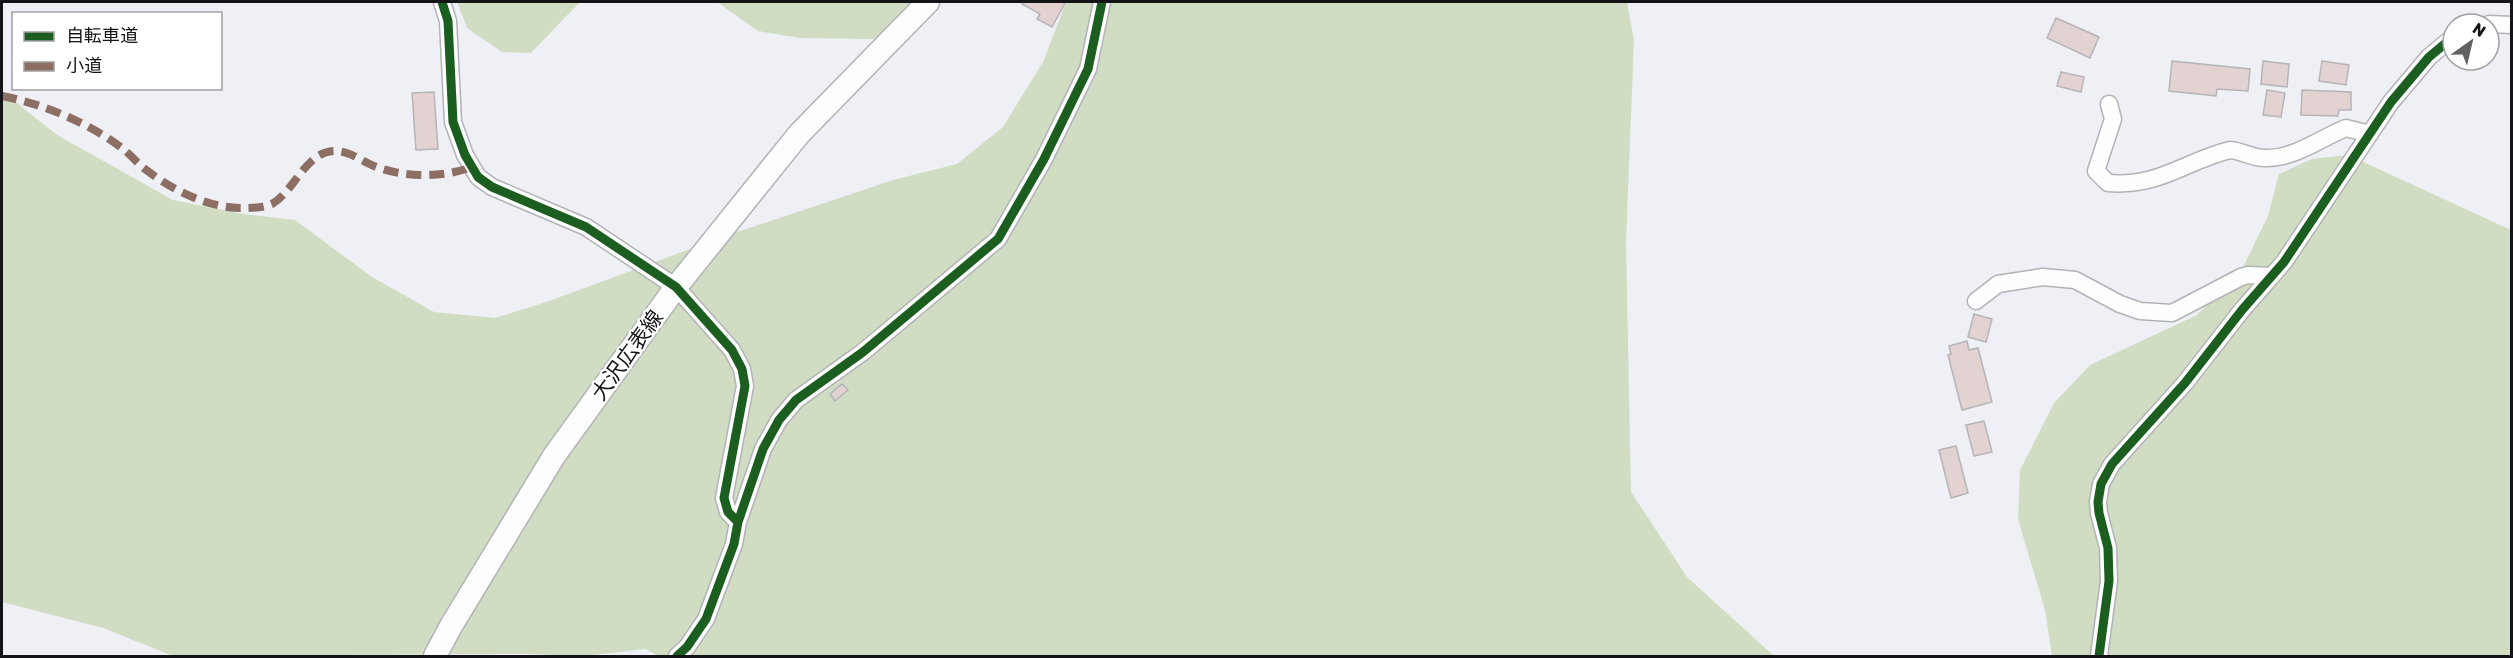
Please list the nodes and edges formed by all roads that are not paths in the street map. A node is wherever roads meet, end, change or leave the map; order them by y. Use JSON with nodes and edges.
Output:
{"nodes":[{"id":1,"x":442,"y":2,"type":"edge"},
{"id":2,"x":928,"y":2,"type":"edge"},
{"id":3,"x":1102,"y":2,"type":"edge"},
{"id":4,"x":2441,"y":45,"type":"edge"},
{"id":5,"x":2109,"y":104,"type":"dead end"},
{"id":6,"x":2370,"y":134,"type":"junction"},
{"id":7,"x":2272,"y":276,"type":"junction"},
{"id":8,"x":676,"y":287,"type":"junction"},
{"id":9,"x":1976,"y":301,"type":"dead end"},
{"id":10,"x":738,"y":522,"type":"junction"},
{"id":11,"x":435,"y":657,"type":"edge"},
{"id":12,"x":677,"y":657,"type":"edge"},
{"id":13,"x":2098,"y":657,"type":"edge"}],
"edges":[{"from":1,"to":8,"type":"street"},
{"from":2,"to":8,"type":"main road","name":"大沢広表線"},
{"from":3,"to":10,"type":"street"},
{"from":4,"to":6,"type":"street"},
{"from":5,"to":6,"type":"street"},
{"from":6,"to":7,"type":"street"},
{"from":7,"to":9,"type":"street"},
{"from":7,"to":13,"type":"street"},
{"from":8,"to":10,"type":"street"},
{"from":8,"to":11,"type":"main road","name":"大沢広表線"},
{"from":10,"to":12,"type":"street"}]}
